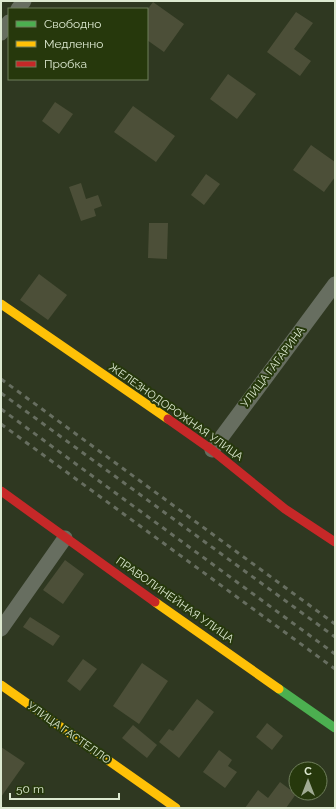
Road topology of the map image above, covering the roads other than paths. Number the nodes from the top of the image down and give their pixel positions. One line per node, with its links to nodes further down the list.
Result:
1 (8, 23): 2 (street)
2 (1, 33)
3 (335, 284): 5 (street, УЛИЦА ГАГАРИНА)
4 (1, 304): 5 (street, ЖЕЛЕЗНОДОРОЖНАЯ УЛИЦА)
5 (212, 450): 8 (street, ЖЕЛЕЗНОДОРОЖНАЯ УЛИЦА)
6 (1, 491): 7 (street, ПРАВОЛИНЕЙНАЯ УЛИЦА)
7 (65, 538): 9 (street); 11 (street, ПРАВОЛИНЕЙНАЯ УЛИЦА)
8 (335, 542)
9 (1, 629)
10 (1, 685): 12 (street, УЛИЦА ГАСТЕЛЛО)
11 (335, 728)
12 (176, 808)

